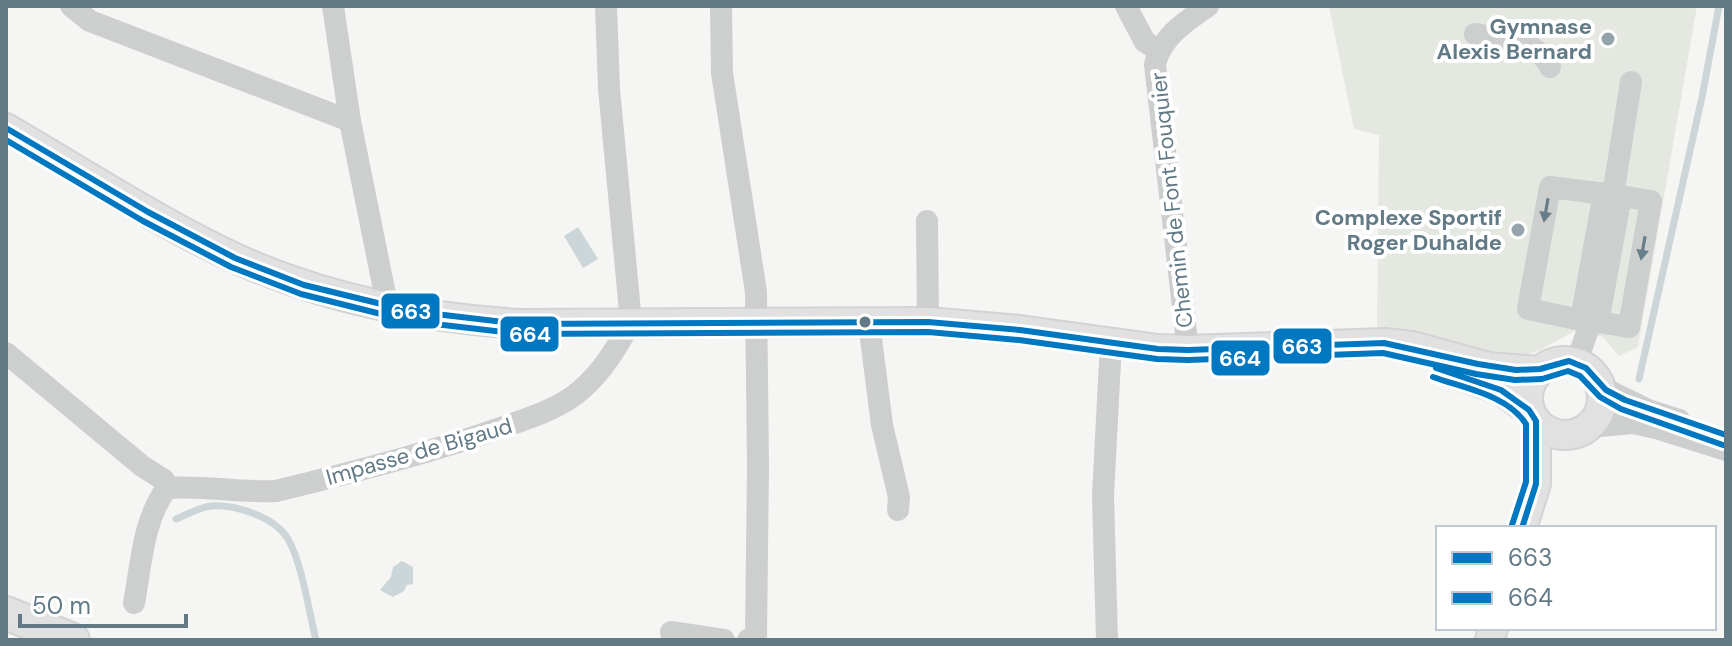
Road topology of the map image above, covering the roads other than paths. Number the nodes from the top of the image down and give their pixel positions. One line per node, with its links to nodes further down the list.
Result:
1 (71, 6): 11 (street)
2 (333, 6): 11 (street)
3 (606, 6): 16 (street)
4 (721, 6): 19 (street)
5 (1126, 6): 8 (street, Chemin de Font Fouquier)
6 (1208, 6): 8 (street, Chemin de Font Fouquier)
7 (1475, 34): 9 (street)
8 (1158, 50): 23 (street, Chemin de Font Fouquier)
9 (1550, 67)
10 (1631, 82): 13 (street)
11 (350, 121): 15 (street)
12 (6, 128): 15 (main road)
13 (1613, 195): 18 (street); 18 (street, one-way to 18); 18 (street, one-way to 18)
14 (927, 221): 17 (street)
15 (388, 309): 16 (main road)
16 (631, 322): 19 (main road); 33 (street, Impasse de Bigaud)
17 (928, 322): 20 (main road); 21 (main road)
18 (1590, 322): 25 (street)
19 (755, 323): 20 (main road); 41 (street)
20 (869, 323): 34 (street)
21 (1111, 342): 23 (main road); 42 (street)
22 (1350, 346): 23 (main road); 26 (main road); 28 (main road)
23 (1188, 350)
24 (6, 353): 33 (street)
25 (1577, 362): 26 (main road); 27 (main road)
26 (1539, 371): 28 (main road)
27 (1601, 387): 29 (main road); 30 (street)
28 (1532, 415): 29 (main road); 32 (main road)
29 (1581, 431): 31 (street); 32 (main road)
30 (1726, 435)
31 (1726, 450)
32 (1536, 484): 35 (main road)
33 (167, 488): 36 (street)
34 (898, 510)
35 (1523, 526)
36 (134, 603)
37 (6, 613): 39 (highway)
38 (671, 632): 40 (street)
39 (73, 640)
40 (724, 640)
41 (748, 640)
42 (1107, 640)

